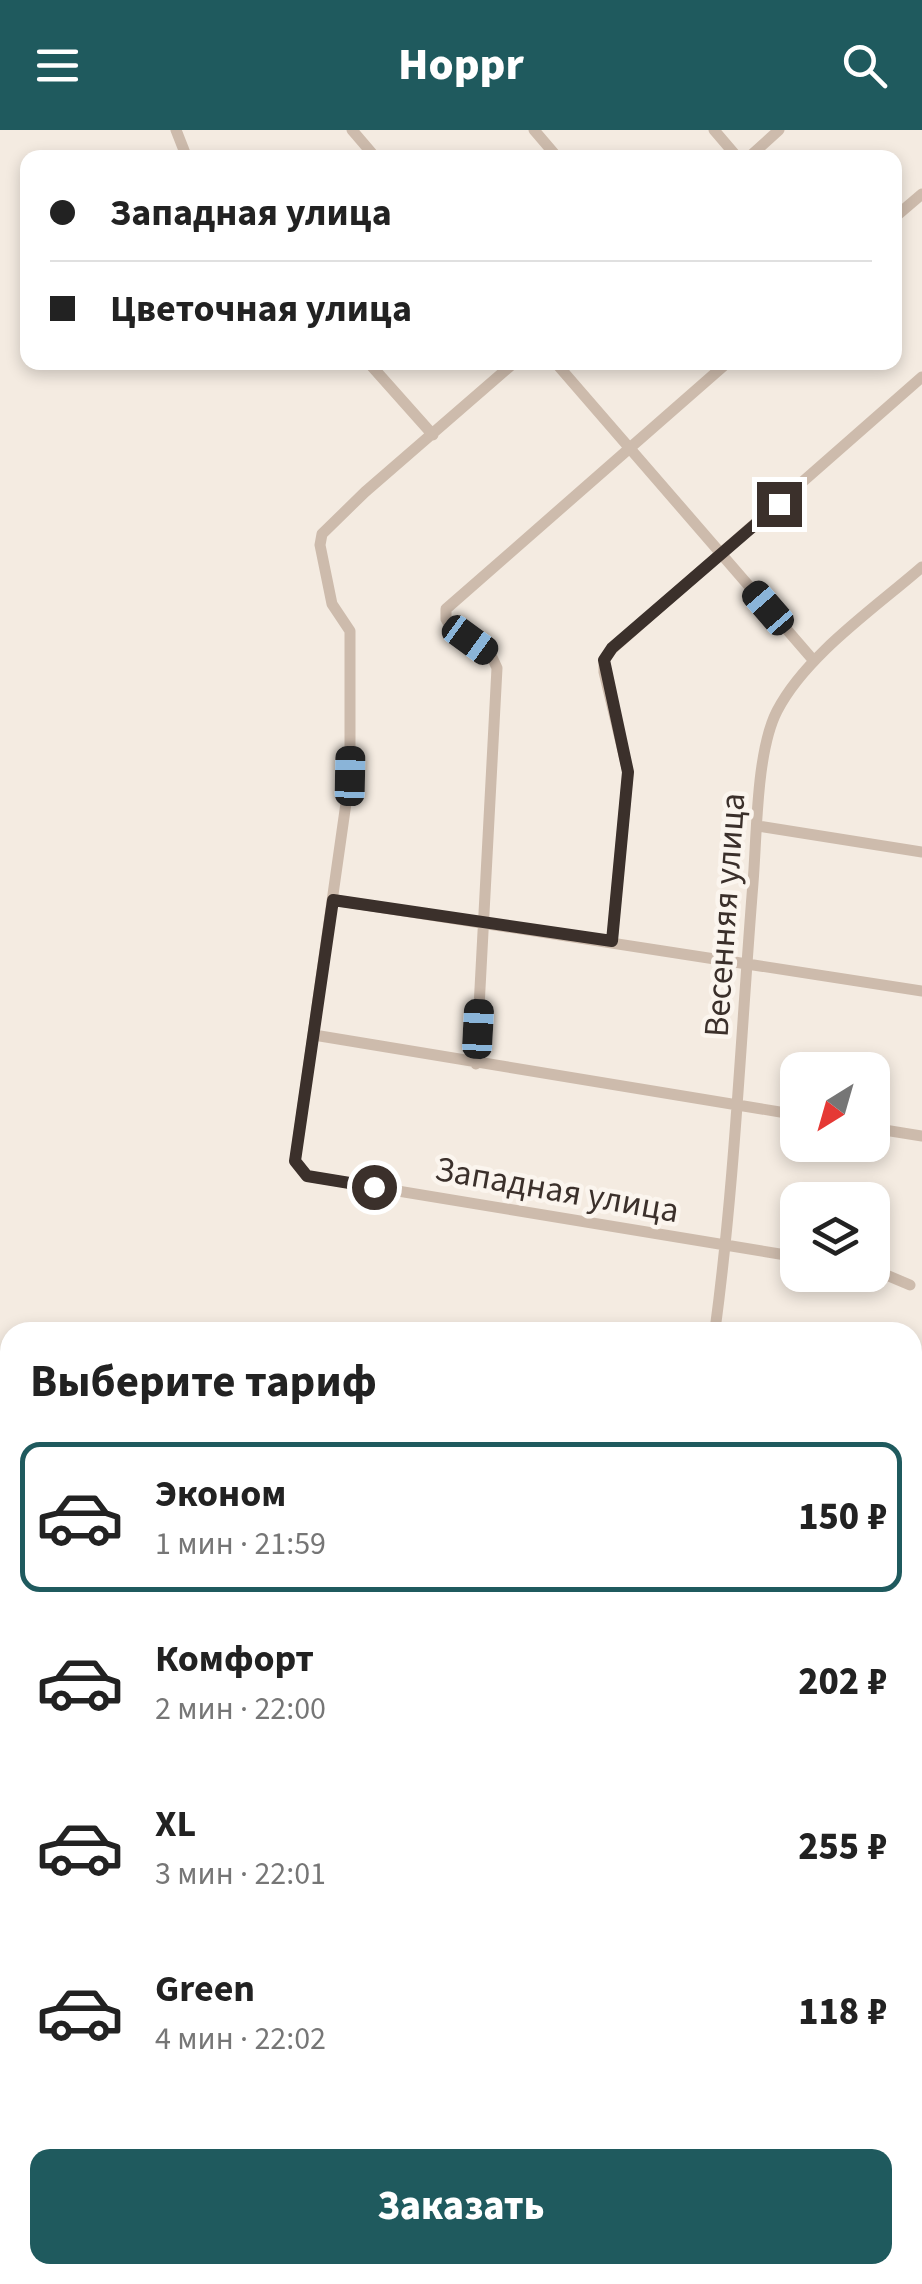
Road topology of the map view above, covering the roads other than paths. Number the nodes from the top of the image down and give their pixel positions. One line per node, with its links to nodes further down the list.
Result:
1 (352, 130): 5 (street)
2 (534, 130): 6 (street)
3 (714, 130): 7 (street)
4 (779, 130): 8 (street)
5 (369, 150)
6 (551, 150)
7 (731, 150)
8 (757, 150)
9 (922, 194): 10 (street)
10 (902, 211)
11 (375, 370): 16 (street)
12 (506, 370): 16 (street)
13 (562, 370): 17 (street)
14 (719, 370): 17 (street)
15 (922, 378): 18 (street)
16 (433, 434): 23 (street)
17 (629, 449): 18 (street); 24 (street)
18 (722, 555): 20 (street); 25 (street)
19 (922, 567): 20 (street, Весенняя улица)
20 (814, 662): 21 (street, Весенняя улица)
21 (758, 826): 22 (street); 26 (street, Весенняя улица)
22 (922, 852)
23 (333, 900): 24 (street); 28 (street)
24 (483, 923): 25 (street); 29 (street)
25 (612, 941): 26 (street)
26 (747, 963): 27 (street); 30 (street, Весенняя улица)
27 (922, 991)
28 (314, 1035): 29 (street); 34 (street, Западная улица)
29 (476, 1064): 30 (street)
30 (739, 1104): 31 (street); 34 (street, Весенняя улица)
31 (780, 1112)
32 (890, 1131): 33 (street)
33 (922, 1136)
34 (726, 1246): 35 (street, Западная улица); 38 (street, Весенняя улица)
35 (780, 1254)
36 (890, 1277): 37 (street)
37 (910, 1285)
38 (716, 1322)

